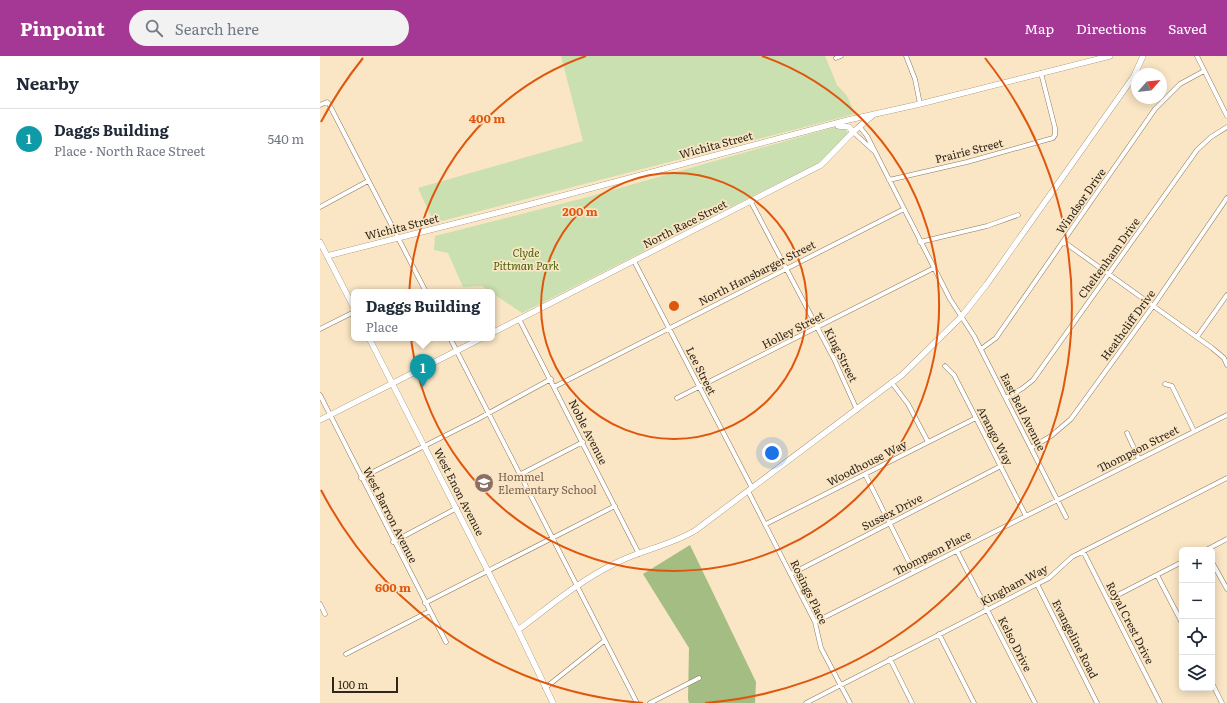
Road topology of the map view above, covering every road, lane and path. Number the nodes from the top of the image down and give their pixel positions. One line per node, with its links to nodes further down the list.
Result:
1 (841, 56): 6 (street)
2 (906, 56): 10 (street)
3 (1110, 56): 8 (street, Wichita Street)
4 (1143, 56): 40 (street)
5 (1197, 56): 7 (street)
6 (836, 58)
7 (1204, 72): 12 (street); 29 (street, Windsor Drive)
8 (1041, 73): 10 (street, Wichita Street); 19 (street, Prairie Street)
9 (320, 104): 20 (street)
10 (920, 104): 11 (street, Wichita Street)
11 (874, 114): 13 (street, Wichita Street); 15 (street, North Race Street)
12 (1227, 116)
13 (848, 120): 14 (street, Wichita Street); 15 (street)
14 (832, 125): 17 (street); 26 (street, Wichita Street)
15 (859, 126): 17 (street, North Race Street); 18 (street, East Bell Avenue)
16 (1227, 127): 34 (street, Cheltenham Drive)
17 (853, 132): 18 (street); 22 (street, North Race Street)
18 (876, 152): 19 (street, East Bell Avenue)
19 (889, 180): 24 (street, East Bell Avenue)
20 (368, 181): 23 (street); 26 (street)
21 (1227, 198): 38 (street, Heathcliff Drive)
22 (751, 202): 31 (street, North Race Street); 32 (street, King Street)
23 (320, 207)
24 (904, 209): 28 (street, East Bell Avenue); 32 (street, North Hansbarger Street)
25 (1018, 215): 28 (street)
26 (398, 238): 30 (street, Wichita Street); 35 (street)
27 (320, 242): 30 (street)
28 (920, 242): 33 (street, East Bell Avenue)
29 (1064, 242): 34 (street); 50 (street, Windsor Drive)
30 (327, 256): 37 (street)
31 (634, 261): 41 (street, North Race Street); 42 (street, Lee Street)
32 (786, 268): 42 (street, North Hansbarger Street); 43 (street, King Street)
33 (934, 268): 40 (street, East Bell Avenue); 43 (street, Holley Street)
34 (1108, 274): 38 (street); 62 (street, Cheltenham Drive)
35 (424, 289)
36 (1227, 295): 46 (street)
37 (351, 302)
38 (1153, 306): 46 (street); 74 (street, Heathcliff Drive)
39 (351, 314): 44 (street)
40 (961, 317): 50 (street, East Bell Avenue); 56 (street)
41 (519, 319): 45 (street, North Race Street); 54 (street, Noble Avenue)
42 (669, 328): 58 (street, North Hansbarger Street); 59 (street, Lee Street)
43 (817, 328): 59 (street, Holley Street); 63 (street, King Street)
44 (320, 330)
45 (495, 331)
46 (1197, 337): 52 (street)
47 (371, 341): 55 (street, West Enon Avenue)
48 (451, 341): 51 (street)
49 (476, 341): 51 (street)
50 (981, 349): 62 (street, East Bell Avenue)
51 (456, 351): 55 (street); 65 (street)
52 (1227, 365)
53 (945, 366): 67 (street, Arango Way)
54 (551, 379): 58 (street, Noble Avenue); 65 (street)
55 (392, 383): 64 (street); 73 (street, West Enon Avenue)
56 (892, 383): 63 (street); 72 (street)
57 (1165, 384): 69 (street)
58 (554, 387): 71 (street, Noble Avenue)
59 (699, 387): 61 (street, Holley Street); 81 (street, Lee Street)
60 (320, 395): 64 (street, West Barron Avenue)
61 (677, 398)
62 (1006, 398): 74 (street, East Bell Avenue)
63 (858, 410): 81 (street)
64 (330, 414): 68 (street); 79 (street, West Barron Avenue)
65 (488, 414): 73 (street); 78 (street)
66 (1227, 415): 69 (street, Thompson Street)
67 (976, 418): 72 (street, Woodhouse Way); 76 (street, Arango Way)
68 (320, 420)
69 (1194, 431): 75 (street, Thompson Street)
70 (1127, 433): 75 (street)
71 (583, 442): 78 (street); 83 (street, Noble Avenue)
72 (928, 442): 77 (street, Woodhouse Way)
73 (424, 445): 79 (street); 84 (street, West Enon Avenue)
74 (1031, 448): 82 (street, East Bell Avenue)
75 (1139, 459): 82 (street, Thompson Street)
76 (1001, 466): 85 (street, Arango Way); 87 (street, Sussex Drive)
77 (865, 474): 87 (street); 88 (street, Woodhouse Way)
78 (519, 475): 89 (street)
79 (361, 478): 91 (street, West Barron Avenue)
80 (1227, 478): 94 (street, Kingham Way)
81 (750, 490): 88 (street, Rosings Place); 95 (street)
82 (1058, 500): 85 (street, Thompson Place); 86 (street, East Bell Avenue)
83 (615, 506): 89 (street); 95 (street, Noble Avenue)
84 (457, 508): 91 (street); 98 (street, West Enon Avenue)
85 (1026, 516): 93 (street, Thompson Place)
86 (1066, 517)
87 (890, 523): 99 (street); 100 (street, Sussex Drive)
88 (766, 524): 100 (street, Rosings Place)
89 (551, 538): 98 (street); 103 (street)
90 (1227, 539): 92 (street)
91 (393, 542): 106 (street, West Barron Avenue)
92 (1212, 547)
93 (957, 551): 99 (street, Thompson Place); 108 (street, Kelso Drive)
94 (1083, 551): 102 (street, Kingham Way); 105 (street, Royal Crest Drive)
95 (639, 554): 103 (street)
96 (1179, 564): 101 (street)
97 (1215, 567): 104 (street)
98 (488, 572): 106 (street); 113 (street, West Enon Avenue)
99 (914, 572): 112 (street, Thompson Place)
100 (791, 574): 112 (street, Rosings Place)
101 (1157, 575): 105 (street); 111 (street)
102 (1037, 584): 108 (street, Kingham Way); 131 (street, Evangeline Road)
103 (577, 587): 113 (street); 115 (street)
104 (1227, 589)
105 (1108, 600): 132 (street, Royal Crest Drive)
106 (426, 603): 109 (street, West Barron Avenue)
107 (320, 604): 110 (street)
108 (987, 610): 114 (street, Kingham Way); 130 (street, Kelso Drive)
109 (430, 611): 116 (street, West Barron Avenue); 117 (street)
110 (325, 614)
111 (1179, 619)
112 (815, 622): 120 (street, Rosings Place)
113 (518, 630): 121 (street, West Enon Avenue)
114 (939, 634): 118 (street, Kingham Way); 129 (street)
115 (604, 641): 121 (street); 124 (street)
116 (446, 642)
117 (346, 654)
118 (890, 660): 120 (street, Kingham Way); 128 (street)
119 (699, 678): 125 (street)
120 (841, 685): 126 (street, Kingham Way); 127 (street, Rosings Place)
121 (546, 688): 123 (street, West Enon Avenue)
122 (1215, 689): 133 (street)
123 (553, 703)
124 (636, 703)
125 (650, 703)
126 (806, 703)
127 (850, 703)
128 (912, 703)
129 (974, 703)
130 (1035, 703)
131 (1097, 703)
132 (1160, 703)
133 (1222, 703)

